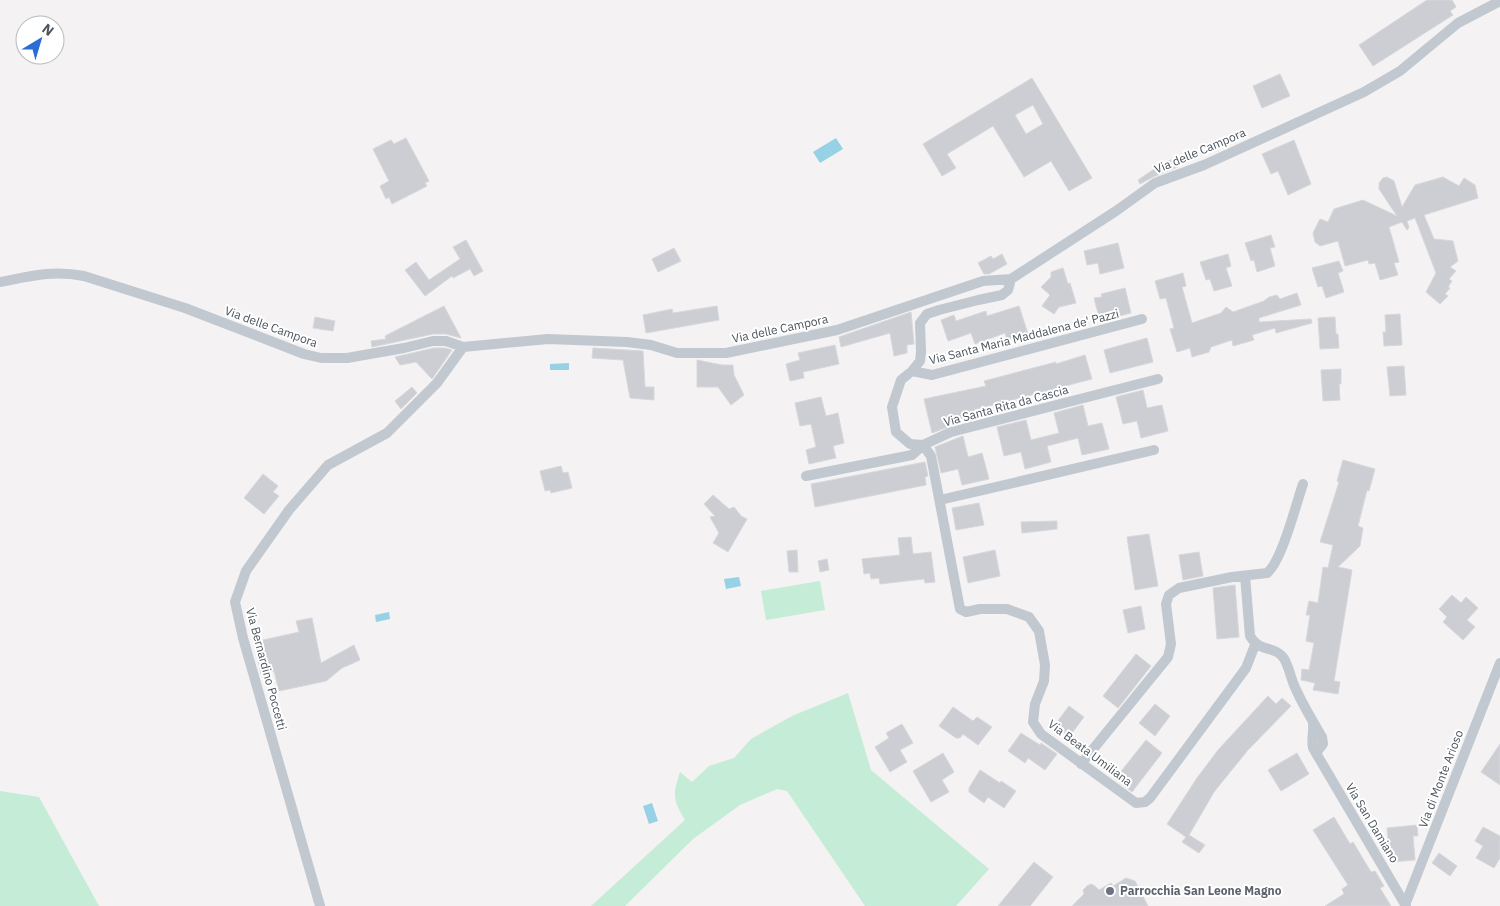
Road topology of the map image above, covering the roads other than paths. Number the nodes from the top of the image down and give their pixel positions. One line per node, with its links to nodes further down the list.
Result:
1 (1500, 1): 2 (street, Via delle Campora)
2 (1011, 279): 5 (street, Via delle Campora); 6 (street)
3 (0, 282): 5 (street, Via delle Campora)
4 (1142, 319): 6 (street, Via Santa Maria Maddalena de' Pazzi)
5 (463, 347): 18 (street, Via Bernardino Poccetti)
6 (912, 371): 8 (street)
7 (1158, 378): 8 (street, Via Santa Rita da Cascia)
8 (924, 445): 10 (street, Via Santa Rita da Cascia); 12 (street, Via Beata Umiliana)
9 (1154, 450): 12 (street)
10 (806, 476)
11 (1303, 484): 13 (street)
12 (940, 500): 16 (street, Via Beata Umiliana)
13 (1245, 576): 14 (street); 16 (street)
14 (1255, 645): 16 (street, Via Beata Umiliana); 17 (street, Via San Damiano)
15 (1500, 663): 17 (street, Via di Monte Arioso)
16 (1081, 764)
17 (1406, 905)
18 (320, 906)

